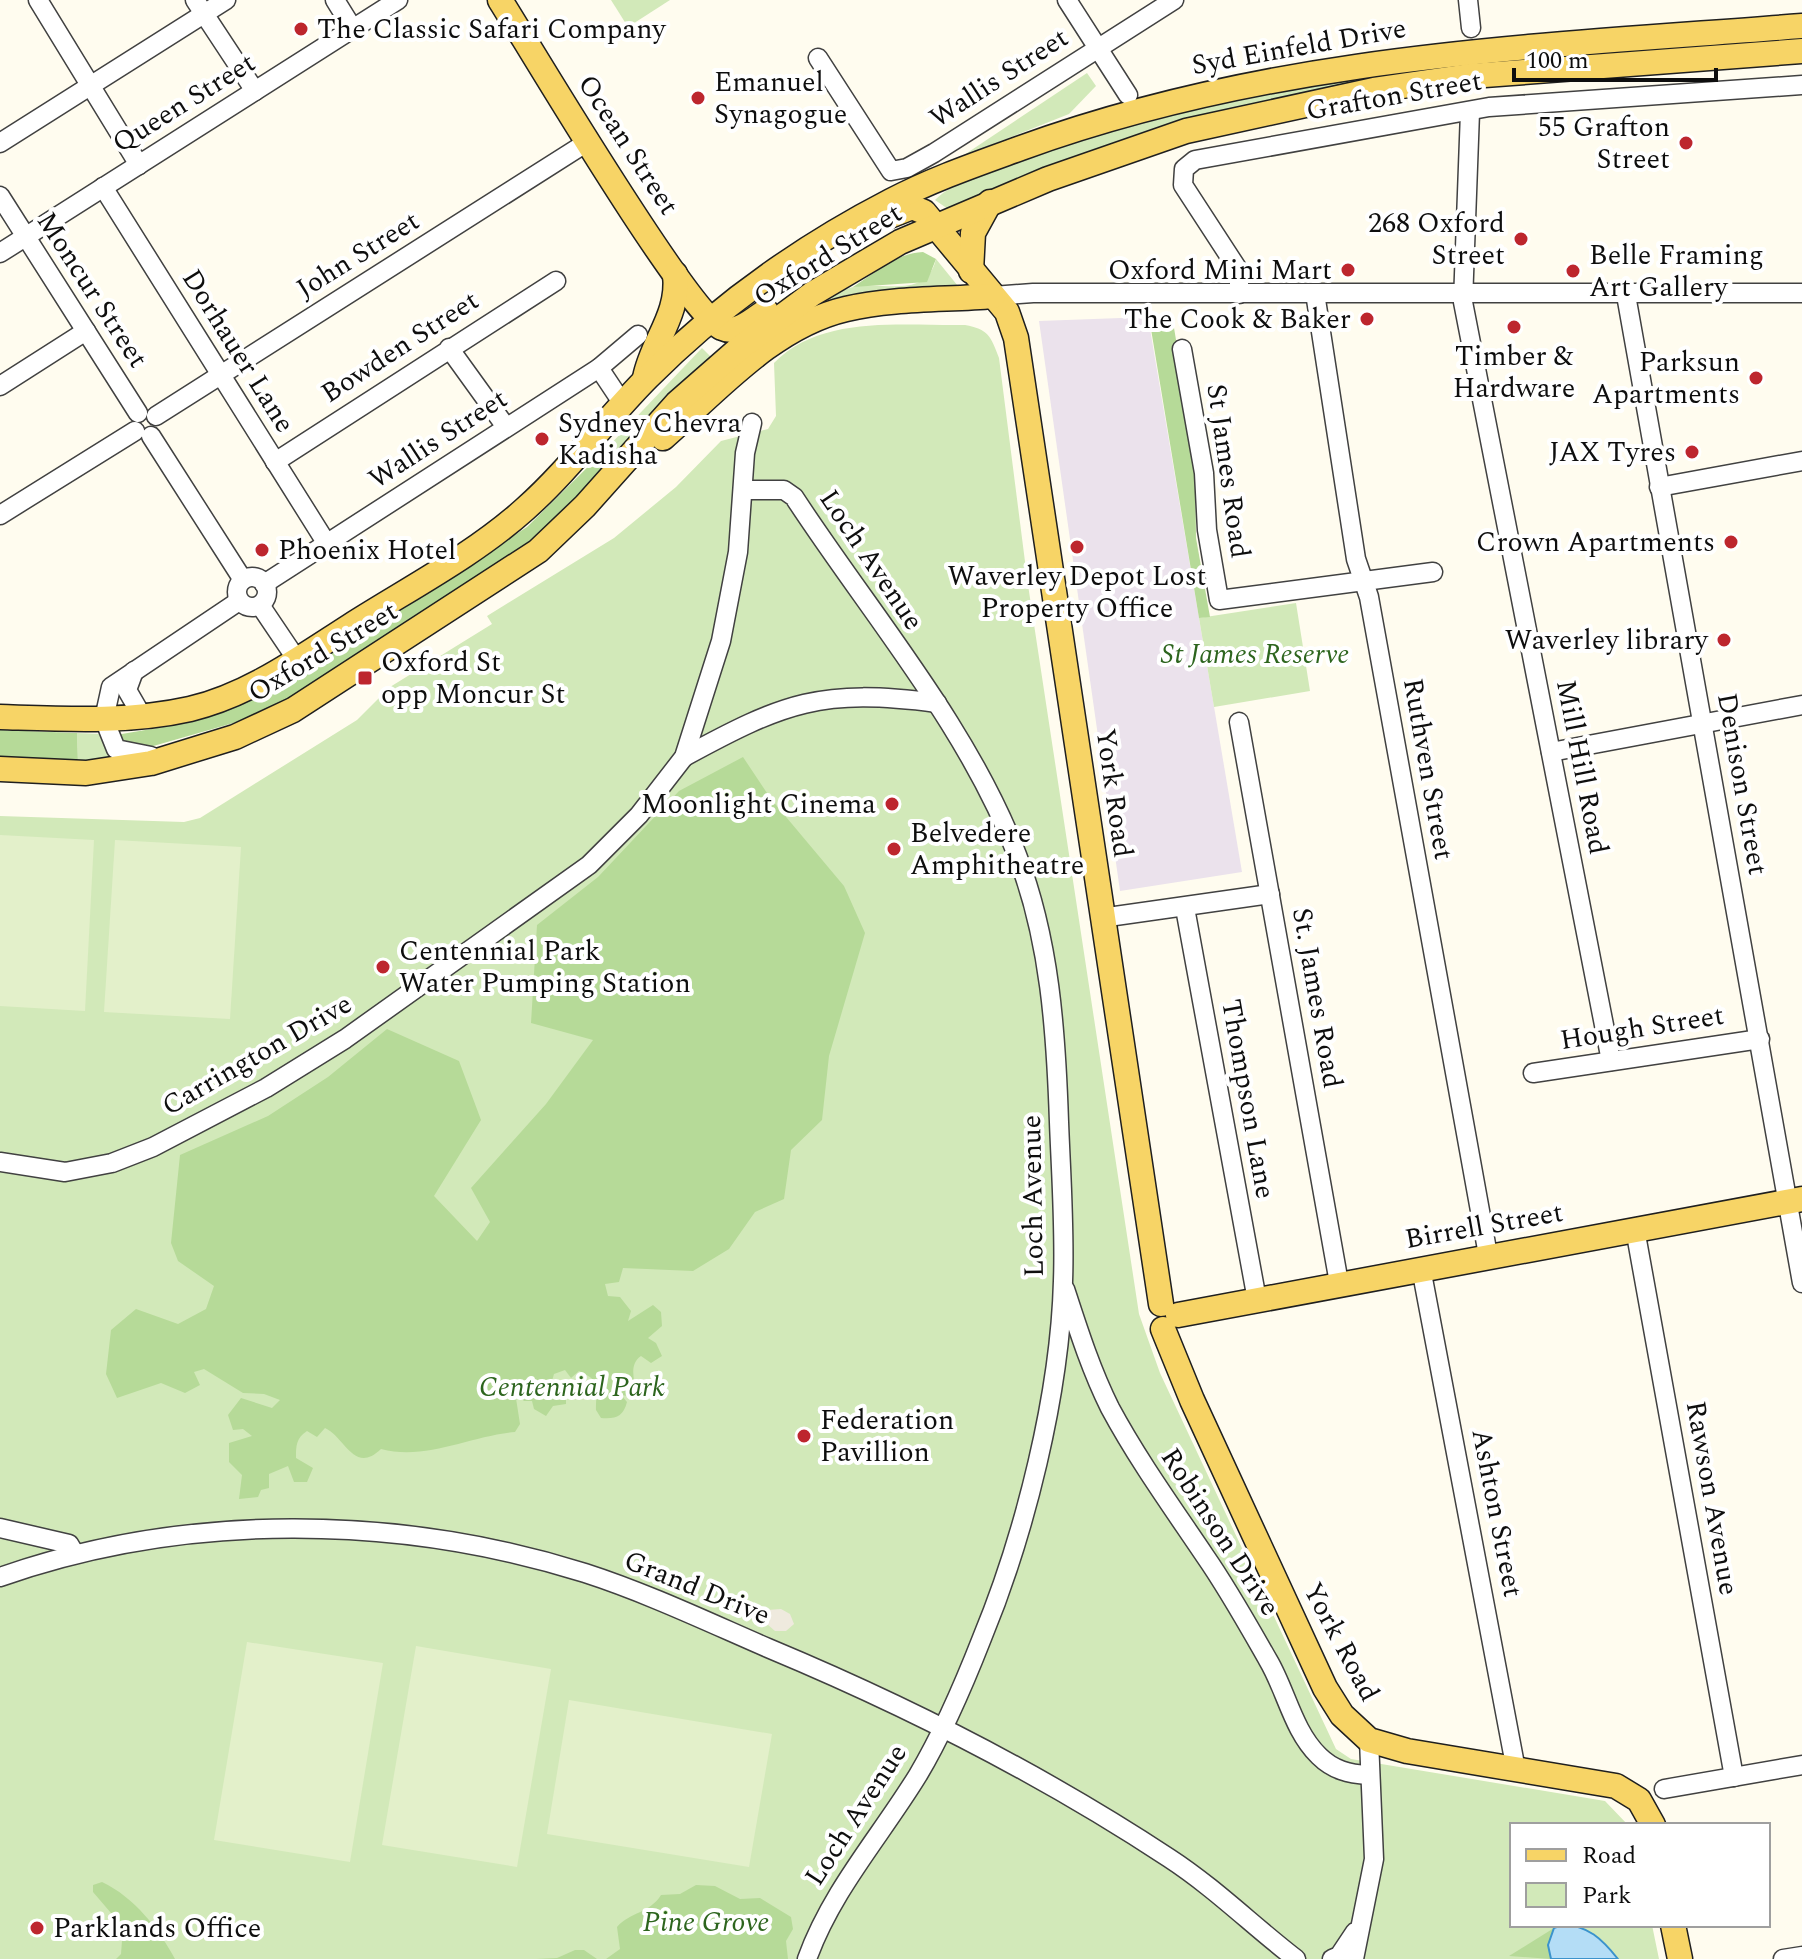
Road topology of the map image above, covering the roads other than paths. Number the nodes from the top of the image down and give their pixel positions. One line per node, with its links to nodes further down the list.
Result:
1 (38, 0): 16 (street)
2 (226, 0): 9 (street)
3 (335, 0): 12 (street)
4 (398, 0): 12 (street, Queen Street)
5 (500, 0): 21 (main road, Ocean Street)
6 (1067, 0): 13 (street)
7 (1174, 0): 13 (street, Wallis Street)
8 (1468, 0): 11 (street)
9 (200, 7): 16 (street); 18 (street)
10 (1802, 26): 28 (main road, Syd Einfeld Drive)
11 (1471, 28)
12 (353, 29): 18 (street, Queen Street)
13 (1099, 48): 15 (street, Wallis Street); 19 (street)
14 (1802, 51): 26 (main road, Syd Einfeld Drive)
15 (818, 58)
16 (90, 85): 22 (street); 23 (street)
17 (1802, 85): 20 (street, Grafton Street)
18 (255, 91): 23 (street, Queen Street)
19 (1128, 95)
20 (1470, 112): 37 (street, Grafton Street); 38 (street, Mill Hill Road)
21 (589, 141): 32 (main road, Ocean Street); 47 (street, John Street)
22 (0, 143)
23 (139, 165): 24 (street, Queen Street)
24 (103, 187): 29 (street, Queen Street); 47 (street, Dorhauer Lane)
25 (0, 196): 29 (street, Moncur Street)
26 (990, 202): 27 (main road, Syd Einfeld Drive); 31 (main road)
27 (934, 225): 28 (main road); 31 (main road, Oxford Street); 36 (main road, Oxford Street)
28 (832, 234): 41 (main road, Oxford Street)
29 (25, 237): 30 (street, Queen Street); 42 (street, Moncur Street)
30 (0, 253)
31 (971, 271): 40 (main road, Oxford Street)
32 (675, 274): 41 (main road, Ocean Street); 48 (main road)
33 (556, 281): 44 (street, Bowden Street)
34 (1315, 293): 37 (street); 38 (street); 63 (street, Ruthven Street)
35 (1802, 293): 39 (street)
36 (812, 294): 41 (main road); 58 (main road, Oxford Street)
37 (1239, 294): 40 (street)
38 (1463, 295): 39 (street); 76 (street, Mill Hill Road)
39 (1626, 295): 56 (street, Denison Street)
40 (993, 296): 58 (main road); 82 (main road, York Road)
41 (710, 319): 48 (main road, Oxford Street)
42 (86, 331): 49 (street); 52 (street, Moncur Street)
43 (638, 335): 46 (street, Wallis Street)
44 (449, 348): 53 (street); 55 (street, Bowden Street)
45 (1182, 349): 63 (street, St James Road)
46 (599, 368): 50 (street); 53 (street, Wallis Street)
47 (222, 375): 52 (street, John Street); 55 (street, Dorhauer Lane)
48 (644, 381): 50 (main road, Oxford Street)
49 (0, 386)
50 (623, 404): 67 (main road, Oxford Street)
51 (752, 423): 57 (street, Carrington Drive)
52 (145, 424): 59 (street, John Street); 62 (street, Moncur Street)
53 (506, 427): 60 (street, Wallis Street)
54 (1802, 461): 56 (street)
55 (275, 462): 60 (street, Dorhauer Lane)
56 (1659, 487): 75 (street, Denison Street)
57 (744, 490): 69 (street, Loch Avenue); 78 (street, Carrington Drive)
58 (585, 506): 77 (main road, Oxford Street)
59 (0, 515)
60 (327, 544): 64 (street, Wallis Street)
61 (1433, 572): 63 (street)
62 (243, 580): 64 (street); 65 (street)
63 (1363, 581): 89 (street, Ruthven Street)
64 (264, 584): 66 (street)
65 (239, 601): 66 (street); 68 (street)
66 (260, 605): 67 (street)
67 (297, 660): 71 (main road, Oxford Street)
68 (134, 671): 71 (street); 73 (street)
69 (937, 703): 78 (street); 91 (street, Loch Avenue)
70 (1802, 705): 75 (street)
71 (142, 716): 73 (main road, Oxford Street)
72 (0, 717): 73 (main road, Oxford Street)
73 (104, 719): 77 (street)
74 (1239, 722): 80 (street, St. James Road)
75 (1703, 726): 76 (street); 83 (street, Denison Street)
76 (1551, 752): 84 (street, Mill Hill Road)
77 (174, 757): 79 (main road, Oxford Street)
78 (684, 757): 86 (street, Carrington Drive)
79 (0, 769)
80 (1270, 894): 81 (street); 92 (street, St. James Road)
81 (1185, 908): 82 (street); 94 (street, Thompson Lane)
82 (1101, 918): 95 (main road, York Road)
83 (1760, 1039): 84 (street, Hough Street); 87 (street, Denison Street)
84 (1611, 1061): 85 (street, Hough Street)
85 (1533, 1073)
86 (0, 1162)
87 (1795, 1200): 88 (main road, Birrell Street); 93 (street, Denison Street)
88 (1635, 1229): 89 (main road, Birrell Street); 104 (street, Rawson Avenue)
89 (1488, 1255): 90 (main road, Birrell Street)
90 (1421, 1268): 92 (main road, Birrell Street); 102 (street, Ashton Street)
91 (1063, 1283): 99 (street, Loch Avenue); 103 (street, Robinson Drive)
92 (1339, 1283): 94 (main road, Birrell Street)
93 (1802, 1283)
94 (1257, 1300): 95 (main road, Birrell Street)
95 (1167, 1316): 100 (main road, York Road)
96 (0, 1528): 97 (street)
97 (75, 1554): 98 (street, Grand Drive); 99 (street, Grand Drive)
98 (0, 1577)
99 (941, 1727): 110 (street, Loch Avenue); 111 (street, Grand Drive)
100 (1369, 1740): 102 (main road, York Road); 103 (street)
101 (1802, 1765): 104 (street)
102 (1516, 1770): 106 (main road, York Road)
103 (1368, 1775): 107 (street)
104 (1734, 1777): 105 (street)
105 (1664, 1789)
106 (1652, 1823)
107 (1365, 1911): 112 (street); 113 (street)
108 (1673, 1927): 114 (main road)
109 (1802, 1956): 115 (street)
110 (807, 1959)
111 (1296, 1959)
112 (1332, 1959)
113 (1354, 1959)
114 (1680, 1959)
115 (1783, 1959)

